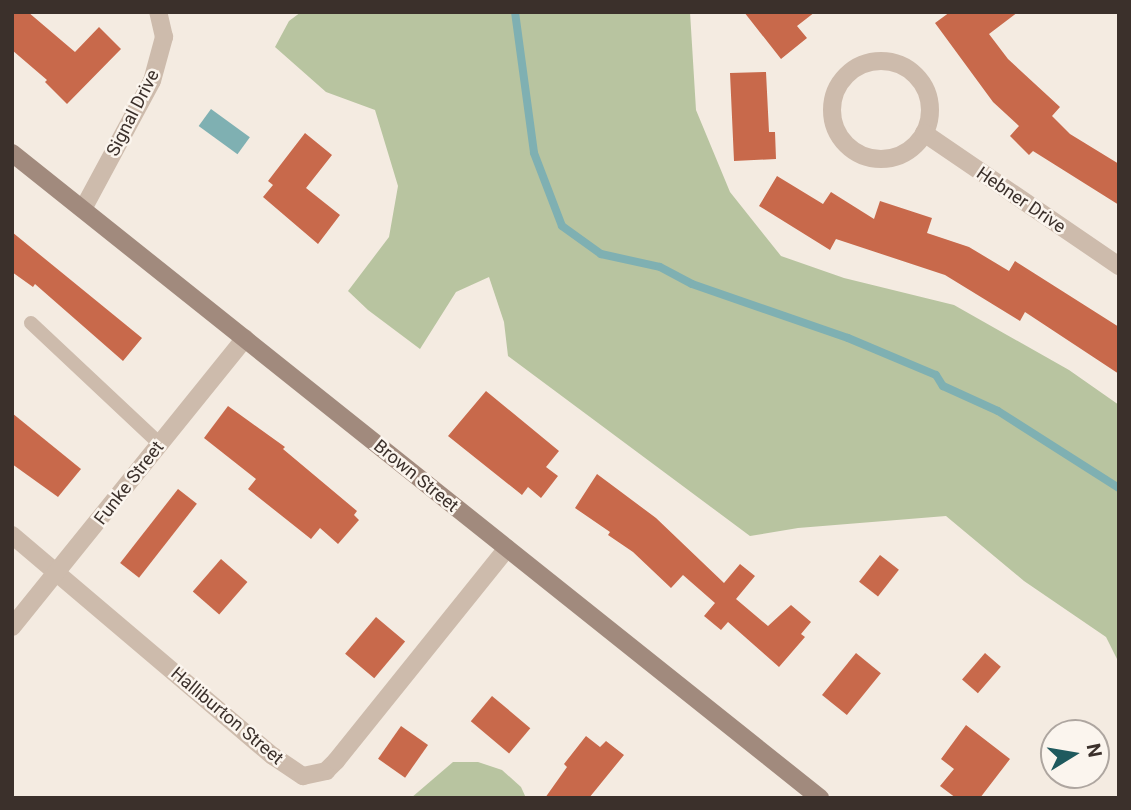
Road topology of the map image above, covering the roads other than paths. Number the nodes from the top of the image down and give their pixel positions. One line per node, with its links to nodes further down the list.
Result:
1 (158, 12): 4 (street, Signal Drive)
2 (924, 133): 2 (street); 5 (street, Hebner Drive)
3 (12, 153): 4 (street, Brown Street)
4 (83, 209): 7 (street, Brown Street)
5 (1119, 266)
6 (31, 323): 8 (lane)
7 (245, 338): 8 (street, Funke Street); 10 (street, Brown Street)
8 (160, 444): 11 (street, Funke Street)
9 (12, 536): 11 (street, Halliburton Street)
10 (507, 548): 11 (street, Halliburton Street); 13 (street, Brown Street)
11 (59, 572): 12 (street, Funke Street)
12 (12, 626)
13 (820, 798)

